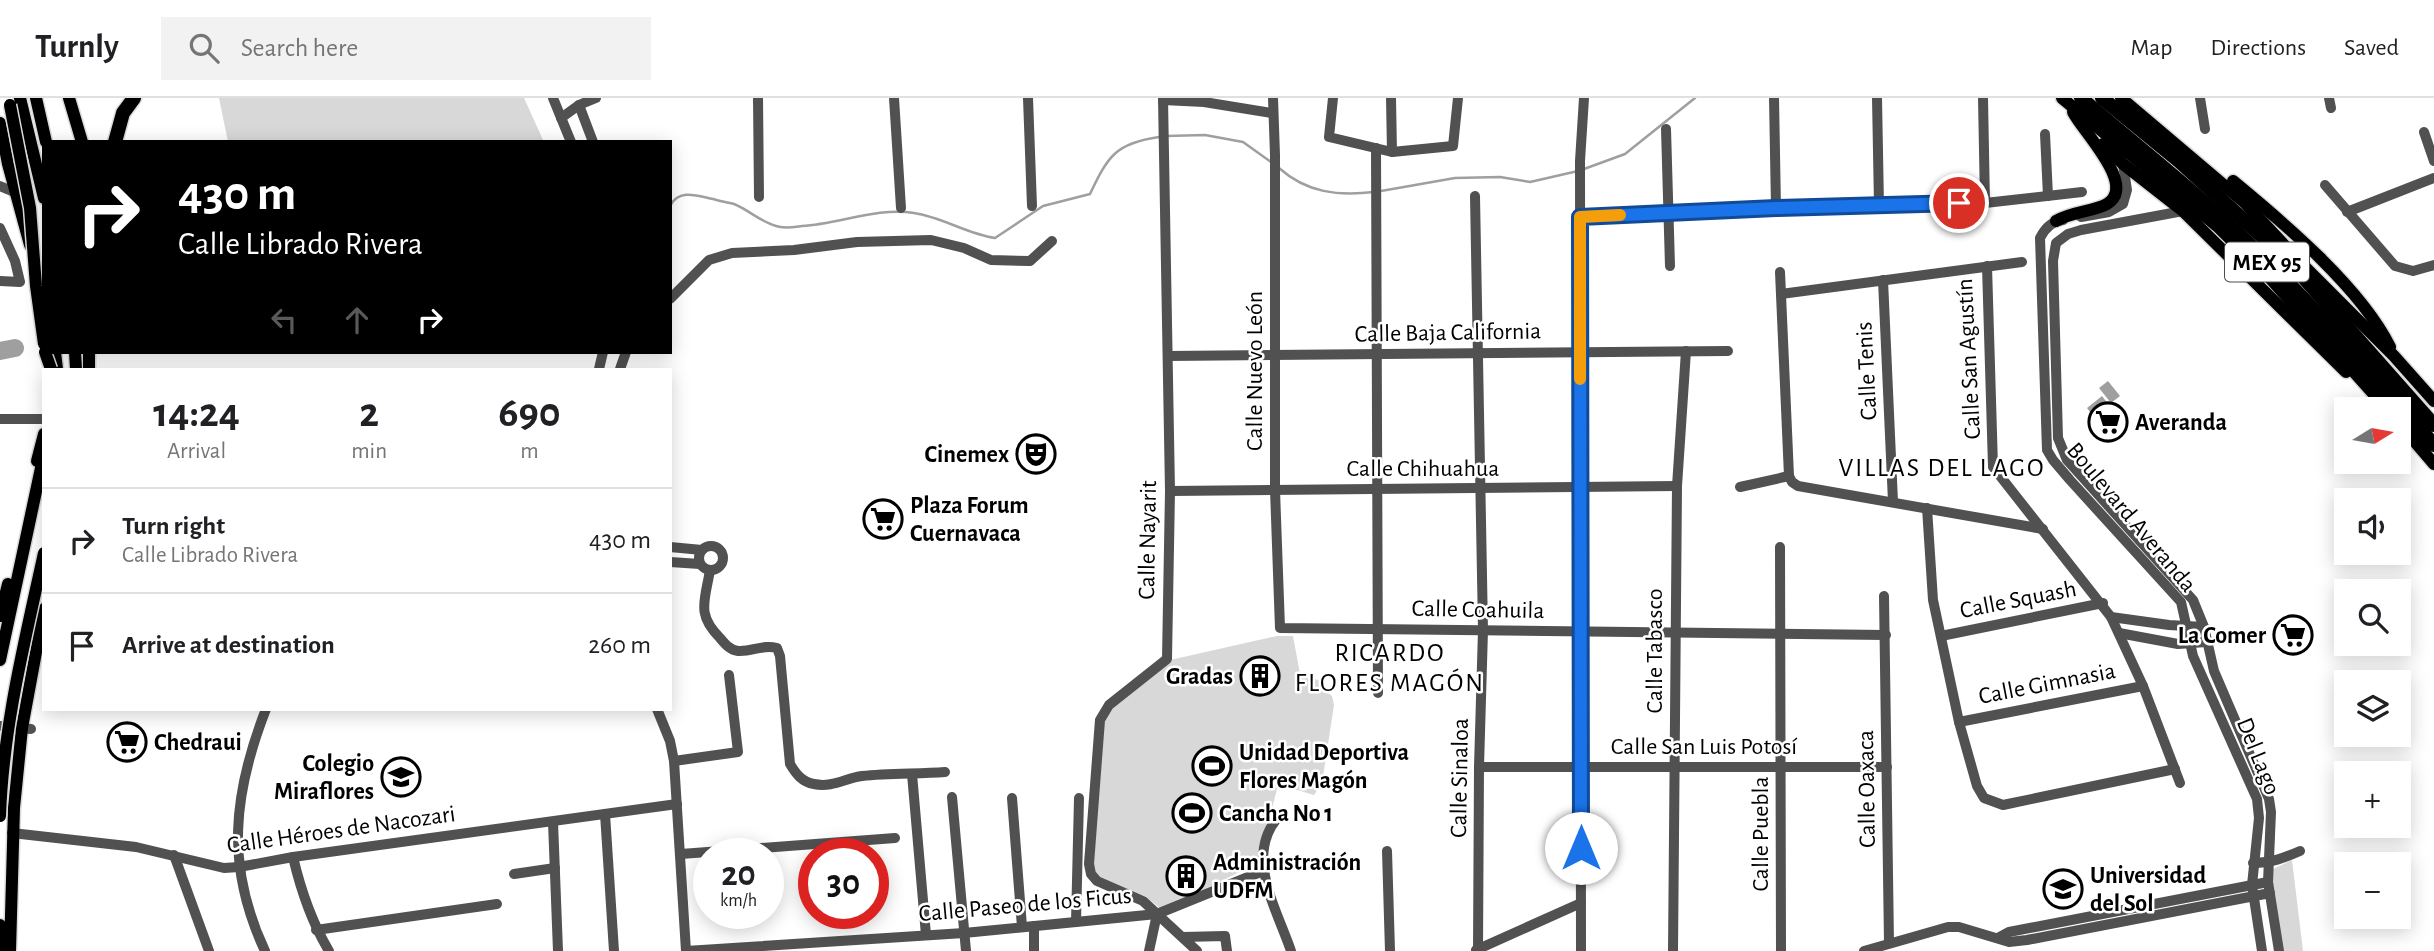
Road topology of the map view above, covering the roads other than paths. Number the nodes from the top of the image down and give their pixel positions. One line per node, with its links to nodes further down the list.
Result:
1 (36, 98): 33 (main road)
2 (69, 98): 34 (main road)
3 (134, 98): 35 (highway)
4 (553, 98): 27 (street)
5 (596, 98): 25 (street)
6 (758, 98): 51 (street)
7 (894, 98): 55 (street)
8 (1028, 98): 54 (street)
9 (1273, 98): 26 (street, Calle Nuevo León)
10 (1333, 98): 39 (street)
11 (1391, 98): 40 (street)
12 (1458, 98): 40 (street)
13 (1584, 98): 60 (street)
14 (1774, 98): 56 (street)
15 (1877, 98): 53 (street)
16 (1983, 98): 52 (street)
17 (2102, 98): 92 (highway, MEX 95)
18 (2121, 98): 85 (main road, MEX 95)
19 (2200, 98): 30 (street)
20 (1163, 99): 23 (street); 84 (street, Calle Nayarit)
21 (2070, 99): 62 (main road); 86 (main road, MEX 95); 95 (highway, MEX 95)
22 (13, 100): 47 (main road); 77 (main road, bridge)
23 (1204, 100): 26 (street)
24 (2135, 100): 85 (main road)
25 (579, 105): 27 (street); 37 (street)
26 (1272, 113): 83 (street, Calle Nuevo León)
27 (561, 118): 36 (street)
28 (0, 126): 46 (main road)
29 (1666, 129): 58 (street)
30 (2205, 129)
31 (2424, 132): 41 (street)
32 (2045, 134): 50 (street)
33 (46, 140)
34 (81, 140)
35 (116, 140)
36 (570, 140)
37 (592, 140)
38 (2103, 144): 42 (main road)
39 (1376, 148): 40 (street); 82 (street)
40 (1392, 152)
41 (2434, 161)
42 (2123, 163): 57 (main road); 61 (street)
43 (2434, 178): 59 (street)
44 (2325, 185): 59 (street)
45 (0, 186): 46 (street)
46 (14, 192): 73 (main road)
47 (42, 192)
48 (2082, 192): 50 (street)
49 (1475, 196): 81 (street, Calle Sinaloa)
50 (2048, 196): 52 (street)
51 (759, 197)
52 (1985, 202): 53 (street)
53 (1879, 205): 56 (street)
54 (1032, 206)
55 (901, 208)
56 (1776, 208): 58 (street)
57 (2183, 211): 64 (street, Boulevard Averanda); 86 (main road)
58 (1668, 212): 60 (street); 68 (street)
59 (2347, 212): 67 (street)
60 (1580, 217): 80 (street)
61 (2078, 218): 62 (street); 64 (street)
62 (2056, 220): 87 (street, Boulevard Averanda)
63 (0, 228): 72 (street)
64 (2081, 230): 87 (street, Boulevard Averanda)
65 (1052, 241): 75 (street)
66 (2022, 262): 69 (street)
67 (2434, 265)
68 (1670, 266)
69 (1987, 266): 71 (street, Calle San Agustín); 108 (street, Calle San Agustín)
70 (1780, 272): 74 (street)
71 (1883, 280): 74 (street, Calle San Agustín); 106 (street, Calle Tenis)
72 (0, 281)
73 (40, 284): 76 (main road)
74 (1781, 294): 98 (street)
75 (672, 297)
76 (42, 306)
77 (42, 316)
78 (1686, 351): 79 (street, Calle Baja California); 80 (street, Calle Baja California); 99 (street, Calle Tabasco)
79 (1728, 351)
80 (1580, 352): 81 (street, Calle Baja California); 100 (street)
81 (1479, 353): 82 (street, Calle Baja California); 102 (street, Calle Sinaloa)
82 (1376, 354): 83 (street, Calle Baja California); 103 (street)
83 (1275, 355): 84 (street, Calle Baja California); 104 (street, Calle Nuevo León)
84 (1168, 356): 105 (street, Calle Nayarit)
85 (2395, 356): 89 (main road, MEX 95)
86 (2367, 385): 88 (main road, MEX 95)
87 (2050, 394): 112 (street, Boulevard Averanda)
88 (2377, 397)
89 (2434, 400)
90 (0, 419): 91 (street)
91 (42, 419)
92 (2434, 425)
93 (2412, 438): 97 (main road)
94 (42, 442): 118 (main road)
95 (2434, 445)
96 (42, 463): 134 (main road)
97 (2434, 464)
98 (1789, 476): 101 (street); 106 (street)
99 (1676, 486): 100 (street, Calle Chihuahua); 127 (street, Calle Tabasco)
100 (1580, 487): 102 (street, Calle Chihuahua); 126 (street)
101 (1740, 487)
102 (1481, 488): 103 (street, Calle Chihuahua); 125 (street, Calle Sinaloa)
103 (1377, 489): 104 (street, Calle Chihuahua); 124 (street)
104 (1275, 490): 105 (street, Calle Chihuahua); 123 (street, Calle Nuevo León)
105 (1170, 491): 181 (street, Calle Nayarit)
106 (1893, 502): 107 (street)
107 (1927, 508): 108 (street); 131 (street)
108 (2043, 529): 117 (street, Calle San Agustín)
109 (672, 547): 111 (street)
110 (1780, 547): 129 (street, Calle Puebla)
111 (702, 550): 115 (street); 115 (street)
112 (2142, 551): 121 (street, Boulevard Averanda); 122 (street, Boulevard Averanda)
113 (42, 562): 161 (main road, bridge)
114 (672, 562): 115 (street)
115 (705, 567): 153 (street)
116 (1884, 596): 130 (street, Calle Oaxaca)
117 (2103, 603): 119 (street, Calle San Agustín); 131 (street, Calle Squash)
118 (0, 616)
119 (2111, 617): 121 (street); 128 (street, Calle San Agustín)
120 (42, 623): 144 (main road)
121 (2187, 624): 122 (street); 133 (street, Del Lago)
122 (2204, 626): 132 (street, Del Lago)
123 (1280, 628): 124 (street, Calle Coahuila)
124 (1377, 629): 125 (street, Calle Coahuila); 139 (street)
125 (1483, 630): 126 (street, Calle Coahuila); 146 (street, Calle Sinaloa)
126 (1580, 631): 127 (street, Calle Coahuila); 147 (street)
127 (1676, 632): 129 (street, Calle Coahuila); 148 (street, Calle Tabasco)
128 (2119, 633): 133 (street); 138 (street, Calle San Agustín)
129 (1780, 634): 130 (street, Calle Coahuila); 149 (street, Calle Puebla)
130 (1886, 635): 150 (street, Calle Oaxaca)
131 (1941, 636): 142 (street)
132 (2206, 642): 133 (street); 135 (street, Del Lago)
133 (2190, 645): 137 (street, Del Lago)
134 (0, 660)
135 (2214, 671): 137 (street); 171 (street, Del Lago)
136 (729, 675): 145 (street)
137 (2202, 675): 170 (street, Del Lago)
138 (2143, 686): 142 (street, Calle Gimnasia); 151 (street, Calle San Agustín)
139 (1378, 693)
140 (265, 711): 172 (street)
141 (658, 711): 145 (street)
142 (1959, 722): 151 (street)
143 (0, 726): 144 (street)
144 (27, 728): 163 (main road)
145 (674, 761): 158 (street)
146 (1479, 767): 147 (street, Calle San Luis Potosí); 191 (street, Calle Sinaloa)
147 (1581, 767): 148 (street, Calle San Luis Potosí); 179 (street)
148 (1675, 767): 149 (street, Calle San Luis Potosí); 208 (street, Calle Tabasco)
149 (1780, 767): 150 (street, Calle San Luis Potosí); 209 (street, Calle Puebla)
150 (1887, 767): 190 (street, Calle Oaxaca)
151 (2175, 769): 154 (street, Calle San Agustín)
152 (945, 772): 153 (street)
153 (912, 774): 187 (street)
154 (2180, 783)
155 (951, 797): 186 (street)
156 (1012, 798): 184 (street)
157 (1079, 798): 182 (street)
158 (677, 804): 160 (street, Calle Héroes de Nacozari); 167 (street)
159 (1283, 813): 174 (street)
160 (605, 814): 162 (street, Calle Héroes de Nacozari); 198 (street)
161 (0, 816)
162 (553, 822): 169 (street, Calle Héroes de Nacozari); 173 (street)
163 (12, 834): 168 (street, Calle Héroes de Nacozari); 193 (main road)
164 (895, 838): 167 (street)
165 (2300, 850): 171 (street)
166 (1387, 851): 206 (street)
167 (681, 854): 199 (street)
168 (174, 855): 172 (street, Calle Héroes de Nacozari); 194 (street)
169 (293, 857): 172 (street, Calle Héroes de Nacozari); 185 (street)
170 (2253, 863): 171 (street); 176 (street, Del Lago)
171 (2267, 863): 177 (street, Del Lago)
172 (239, 867): 195 (street)
173 (555, 868): 175 (street); 197 (street)
174 (1263, 871): 181 (street, Calle Paseo de los Ficus); 205 (street)
175 (514, 874)
176 (2252, 885): 177 (street); 178 (street, Del Lago); 188 (street)
177 (2269, 888): 178 (street); 212 (street, Del Lago)
178 (2253, 896): 188 (street); 211 (street, Del Lago)
179 (1581, 902): 191 (street); 207 (street)
180 (497, 904): 185 (street)
181 (1157, 914): 182 (street, Calle Paseo de los Ficus); 189 (street, Calle Nayarit); 202 (street)
182 (1076, 922): 184 (street, Calle Paseo de los Ficus)
183 (0, 925): 192 (main road)
184 (1028, 926): 186 (street, Calle Paseo de los Ficus); 201 (street)
185 (316, 930): 196 (street)
186 (964, 933): 187 (street, Calle Paseo de los Ficus); 200 (street)
187 (926, 935): 199 (street, Calle Paseo de los Ficus)
188 (2026, 935): 190 (street)
189 (1183, 937): 203 (street, Calle Nayarit); 204 (street)
190 (1889, 943): 210 (street)
191 (1477, 950)
192 (0, 951)
193 (10, 951)
194 (209, 951)
195 (265, 951)
196 (329, 951)
197 (558, 951)
198 (614, 951)
199 (686, 951)
200 (966, 951)
201 (1034, 951)
202 (1149, 951)
203 (1197, 951)
204 (1227, 951)
205 (1291, 951)
206 (1390, 951)
207 (1581, 951)
208 (1673, 951)
209 (1781, 951)
210 (1864, 951)
211 (2262, 951)
212 (2279, 951)

